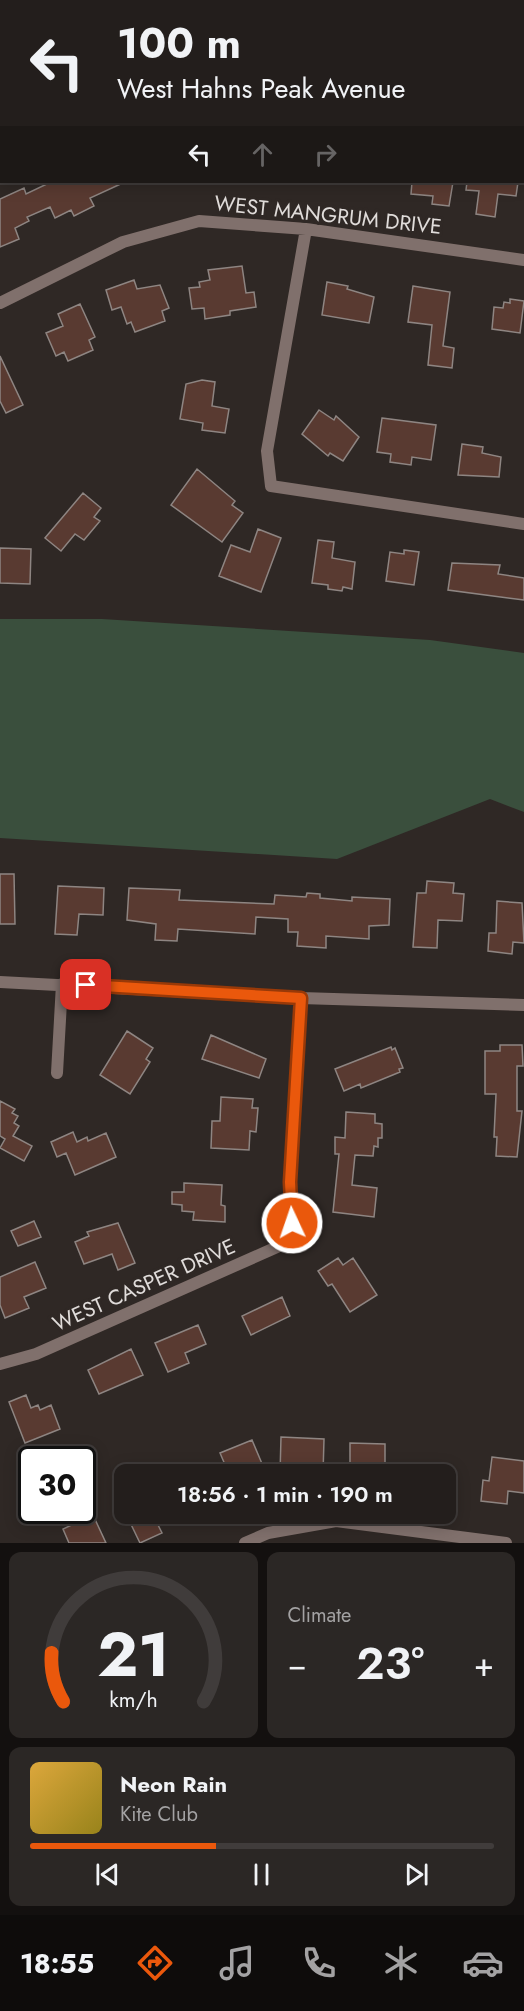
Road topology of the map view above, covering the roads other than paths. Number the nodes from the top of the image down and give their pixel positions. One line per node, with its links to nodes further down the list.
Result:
1 (306, 228): 2 (street, WEST MANGRUM DRIVE); 3 (street, WEST MANGRUM DRIVE); 4 (street)
2 (524, 260)
3 (0, 303)
4 (524, 524)
5 (0, 982): 6 (street)
6 (62, 984): 7 (street); 9 (street)
7 (301, 998): 8 (street); 10 (street, WEST CASPER DRIVE)
8 (524, 1005)
9 (57, 1073)
10 (0, 1364)
11 (245, 1543): 12 (street)
12 (506, 1543)

